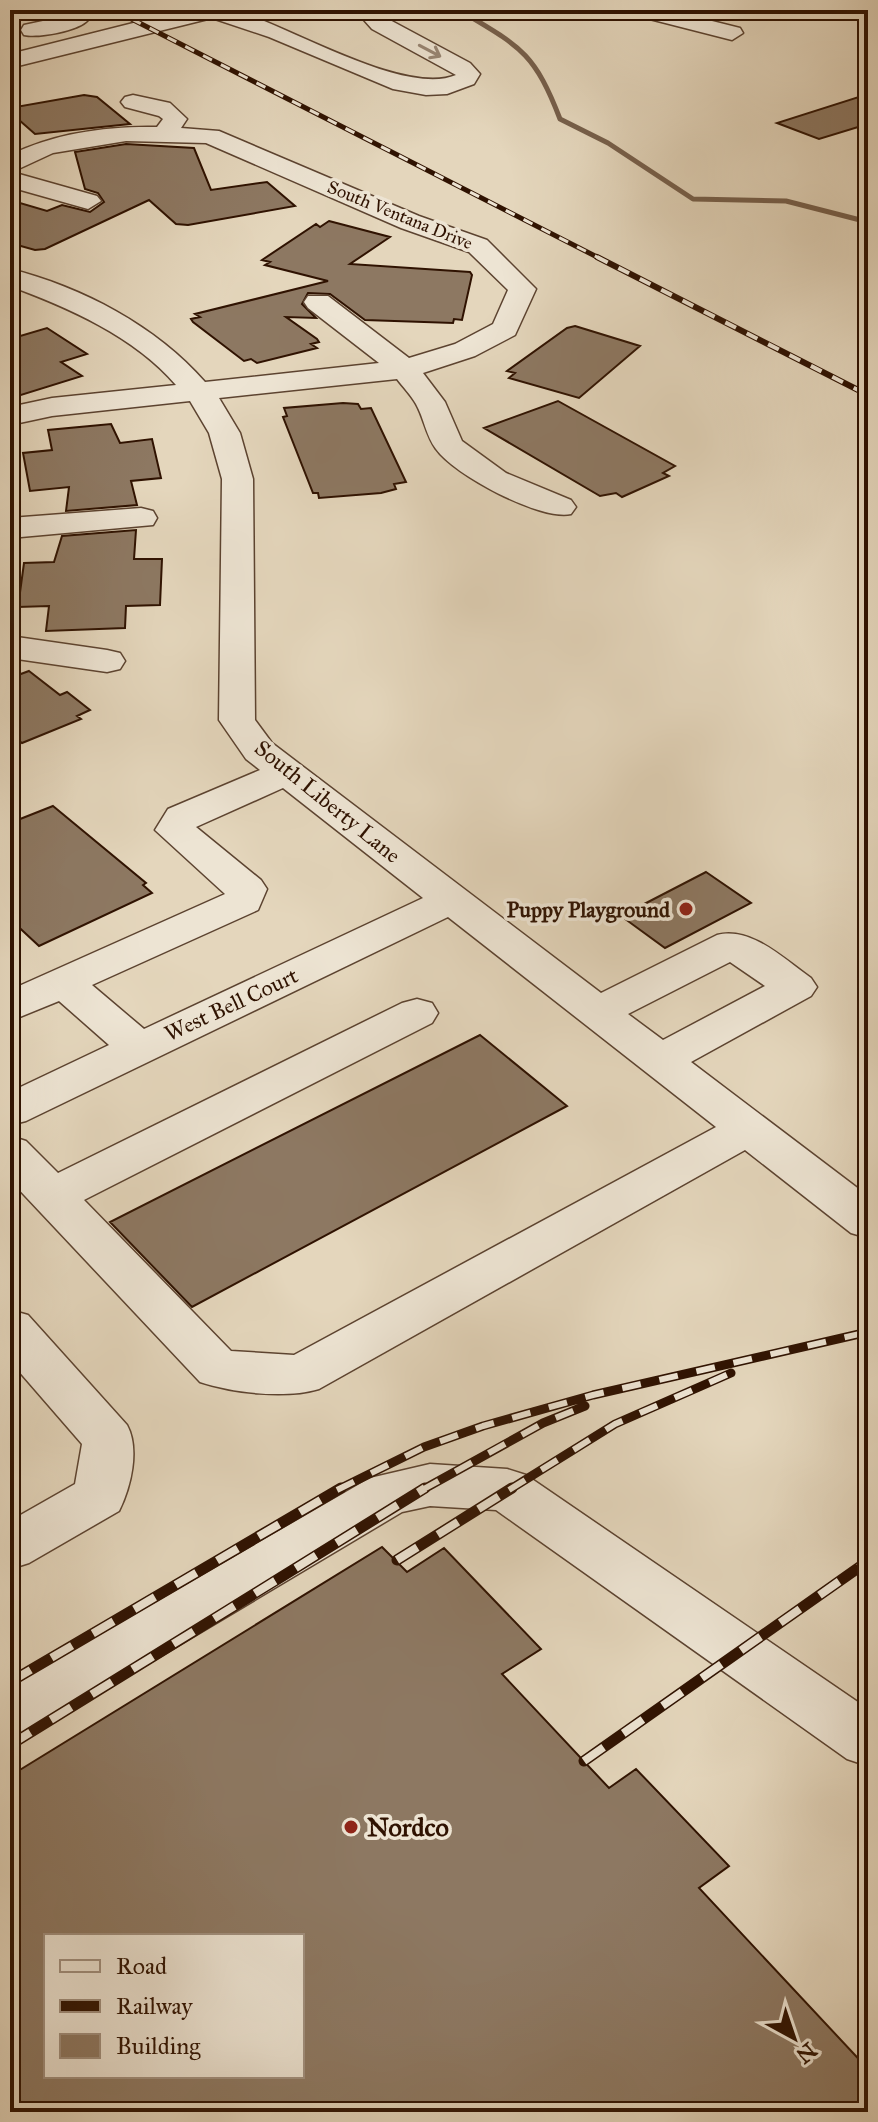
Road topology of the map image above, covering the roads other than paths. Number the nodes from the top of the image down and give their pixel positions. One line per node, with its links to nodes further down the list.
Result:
1 (60, 10): 6 (street)
2 (366, 10): 4 (street, one-way to 4)
3 (642, 10): 5 (street)
4 (220, 11): 7 (street)
5 (732, 33)
6 (10, 35)
7 (10, 62)
8 (133, 102): 9 (street)
9 (164, 135): 10 (street, South Ventana Drive); 15 (street, South Ventana Drive)
10 (10, 165)
11 (10, 179): 12 (street)
12 (88, 201)
13 (10, 277): 16 (street, South Liberty Lane)
14 (318, 302): 15 (street)
15 (405, 369): 16 (street, South Ventana Drive); 18 (street)
16 (196, 392): 17 (street, South Ventana Drive); 23 (street, South Liberty Lane)
17 (10, 416)
18 (560, 507)
19 (141, 518): 20 (street)
20 (10, 528)
21 (10, 647): 22 (street)
22 (107, 661)
23 (287, 772): 24 (street, South Liberty Lane); 25 (street)
24 (453, 899): 27 (street, South Liberty Lane); 29 (street, West Bell Court)
25 (63, 982): 26 (street); 29 (street)
26 (10, 1007)
27 (598, 1012): 30 (street, South Liberty Lane); 30 (street)
28 (417, 1013): 34 (street)
29 (139, 1048): 31 (street, West Bell Court)
30 (661, 1060): 32 (street, South Liberty Lane)
31 (10, 1110)
32 (749, 1128): 34 (street); 35 (street, South Liberty Lane)
33 (10, 1152): 34 (street)
34 (52, 1196)
35 (868, 1221)
36 (10, 1328): 37 (street)
37 (10, 1547)
38 (10, 1716): 39 (street)
39 (868, 1741)

